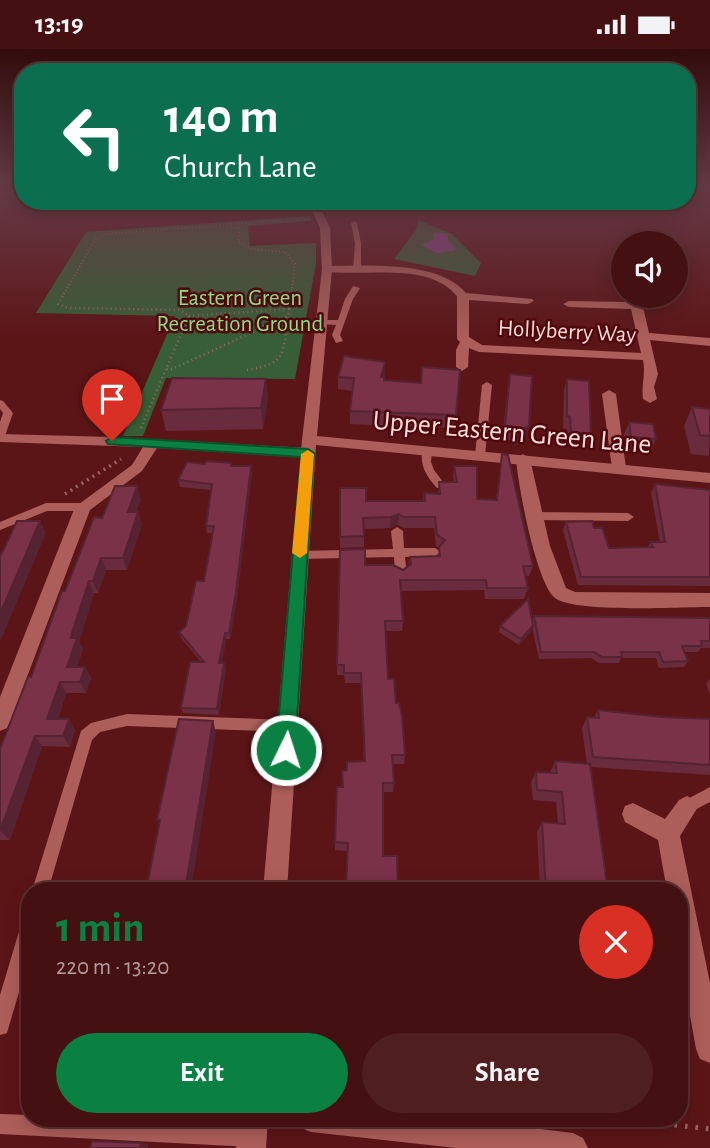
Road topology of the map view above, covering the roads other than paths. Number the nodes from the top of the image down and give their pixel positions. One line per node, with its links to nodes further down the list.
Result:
1 (326, 236): 3 (street)
2 (357, 236): 4 (lane)
3 (327, 269): 4 (street, Hollyberry Way); 11 (street)
4 (357, 270): 6 (street, Hollyberry Way)
5 (356, 288): 12 (lane)
6 (463, 296): 7 (street); 15 (street, Hollyberry Way)
7 (528, 301)
8 (611, 302): 9 (street)
9 (569, 304)
10 (636, 308): 13 (street)
11 (320, 322): 12 (lane); 25 (street)
12 (341, 323): 14 (lane)
13 (644, 336): 16 (street); 17 (street)
14 (339, 341)
15 (466, 342): 17 (street, Hollyberry Way); 18 (street)
16 (710, 342)
17 (648, 357): 21 (street)
18 (462, 367)
19 (487, 385): 27 (lane)
20 (609, 394): 29 (street)
21 (650, 398)
22 (0, 404): 23 (lane)
23 (0, 437): 24 (street, Upper Eastern Green Lane)
24 (153, 443): 25 (street, Upper Eastern Green Lane); 32 (street)
25 (309, 447): 26 (street, Upper Eastern Green Lane); 39 (street)
26 (427, 451): 27 (street, Upper Eastern Green Lane); 31 (lane)
27 (480, 455): 28 (street, Upper Eastern Green Lane)
28 (523, 459): 29 (street, Upper Eastern Green Lane); 33 (street)
29 (619, 468): 30 (street, Upper Eastern Green Lane)
30 (710, 478)
31 (441, 486)
32 (83, 507): 35 (lane); 42 (street)
33 (534, 516): 34 (lane); 41 (street)
34 (628, 517)
35 (0, 526)
36 (397, 531): 37 (lane)
37 (399, 552): 38 (lane); 39 (lane); 40 (lane)
38 (435, 552)
39 (299, 555): 43 (street)
40 (401, 575)
41 (710, 600)
42 (0, 722)
43 (287, 726): 48 (lane); 49 (street)
44 (710, 795): 45 (lane)
45 (687, 807): 47 (street)
46 (633, 814): 47 (street)
47 (668, 833): 50 (street)
48 (43, 882)
49 (276, 882)
50 (678, 882)
51 (688, 936): 54 (street)
52 (21, 955): 53 (lane)
53 (0, 1026)
54 (710, 1049)
55 (0, 1124): 56 (lane)
56 (21, 1125)
57 (76, 1127): 59 (lane)
58 (403, 1127): 60 (street)
59 (252, 1134)
60 (573, 1148)

